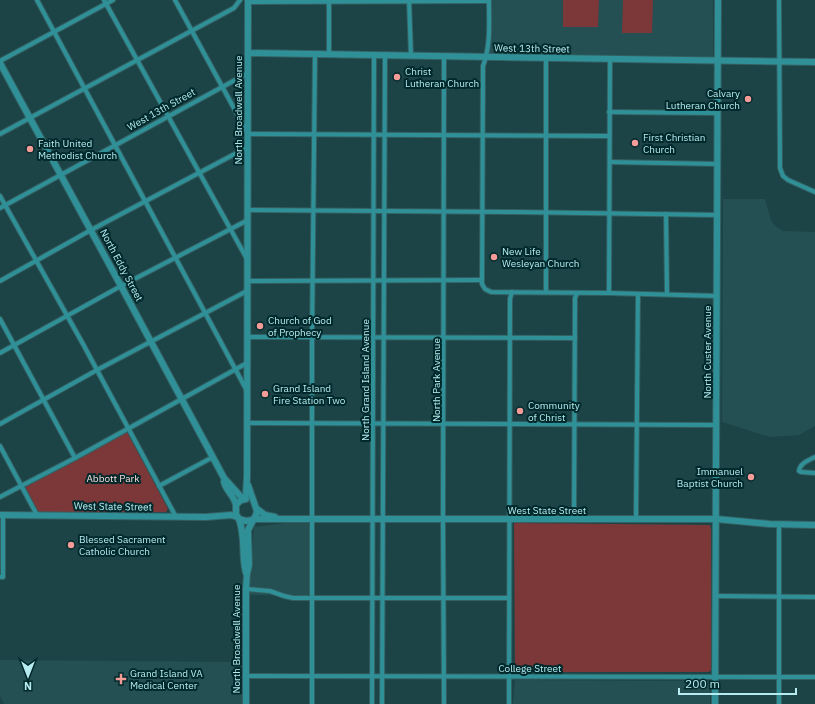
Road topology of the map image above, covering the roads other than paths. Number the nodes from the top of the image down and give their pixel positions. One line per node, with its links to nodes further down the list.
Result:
1 (36, 0): 13 (street)
2 (113, 0): 11 (street)
3 (174, 0): 12 (street)
4 (240, 0): 12 (street)
5 (718, 0): 25 (main road, North Custer Avenue)
6 (779, 0): 26 (street)
7 (248, 1): 8 (street); 14 (main road, North Broadwell Avenue)
8 (329, 1): 9 (street); 16 (street)
9 (409, 1): 10 (street); 19 (street)
10 (489, 1): 21 (street)
11 (105, 2): 13 (street); 24 (street)
12 (191, 30): 24 (street); 30 (street)
13 (54, 32): 27 (street); 31 (street)
14 (248, 54): 15 (main road, West 13th Street); 29 (main road, North Broadwell Avenue)
15 (315, 54): 16 (main road, West 13th Street); 38 (street)
16 (329, 55): 17 (main road, West 13th Street)
17 (374, 55): 18 (main road, West 13th Street); 39 (street, North Grand Island Avenue)
18 (384, 55): 19 (main road, West 13th Street); 40 (street, North Grand Island Avenue)
19 (411, 56): 20 (main road, West 13th Street)
20 (444, 56): 21 (main road, West 13th Street); 41 (street, North Park Avenue)
21 (486, 57): 22 (main road, West 13th Street); 42 (street)
22 (546, 58): 23 (main road, West 13th Street); 43 (street)
23 (610, 59): 25 (main road, West 13th Street); 32 (street)
24 (136, 60): 31 (street); 34 (street)
25 (717, 60): 26 (main road, West 13th Street); 33 (main road, North Custer Avenue)
26 (779, 61): 28 (main road, West 13th Street); 51 (street)
27 (0, 62): 35 (main road, North Eddy Street)
28 (815, 62)
29 (248, 73): 30 (street, West 13th Street); 37 (main road, North Broadwell Avenue)
30 (222, 87): 34 (street, West 13th Street); 37 (street)
31 (84, 88): 35 (street); 45 (street)
32 (609, 112): 33 (street); 44 (street)
33 (718, 113): 48 (main road, North Custer Avenue)
34 (168, 116): 45 (street, West 13th Street); 49 (street)
35 (30, 118): 36 (street); 50 (main road, North Eddy Street)
36 (0, 134)
37 (248, 134): 38 (street); 46 (main road, North Broadwell Avenue)
38 (314, 135): 39 (street); 57 (street)
39 (374, 135): 40 (street); 58 (street, North Grand Island Avenue)
40 (384, 135): 41 (street); 59 (street, North Grand Island Avenue)
41 (444, 135): 42 (street); 60 (street, North Park Avenue)
42 (483, 135): 43 (street); 61 (street)
43 (546, 136): 44 (street); 62 (street)
44 (609, 136): 47 (street)
45 (115, 146): 50 (street, West 13th Street); 53 (street)
46 (248, 147): 49 (street); 56 (main road, North Broadwell Avenue)
47 (610, 162): 48 (street); 63 (street)
48 (718, 164): 65 (main road, North Custer Avenue)
49 (199, 173): 53 (street); 67 (street)
50 (61, 175): 54 (street, West 13th Street); 68 (main road, North Eddy Street)
51 (815, 192)
52 (0, 196): 54 (street)
53 (145, 202): 68 (street); 69 (street)
54 (5, 205): 55 (street, West 13th Street); 71 (street)
55 (0, 208)
56 (248, 210): 57 (street); 66 (main road, North Broadwell Avenue)
57 (313, 210): 58 (street); 72 (street)
58 (374, 211): 59 (street); 73 (street, North Grand Island Avenue)
59 (383, 211): 60 (street); 74 (street, North Grand Island Avenue)
60 (444, 211): 61 (street); 75 (street, North Park Avenue)
61 (482, 212): 62 (street); 76 (street)
62 (546, 212): 63 (street); 82 (street)
63 (609, 213): 64 (street); 84 (street)
64 (666, 214): 65 (street); 86 (street)
65 (718, 215): 87 (main road, North Custer Avenue)
66 (248, 220): 67 (street); 70 (main road, North Broadwell Avenue)
67 (230, 229): 69 (street); 70 (street)
68 (92, 230): 71 (street); 79 (main road, North Eddy Street)
69 (176, 258): 79 (street); 88 (street)
70 (247, 260): 78 (main road, North Broadwell Avenue)
71 (36, 261): 77 (street); 89 (street)
72 (313, 280): 73 (street); 78 (street); 92 (street)
73 (373, 280): 74 (street); 93 (street, North Grand Island Avenue)
74 (383, 280): 75 (street); 94 (street, North Grand Island Avenue)
75 (444, 280): 76 (street); 95 (street, North Park Avenue)
76 (482, 280): 81 (street)
77 (0, 281)
78 (247, 281): 80 (main road, North Broadwell Avenue)
79 (122, 286): 89 (street); 98 (main road, North Eddy Street)
80 (247, 291): 88 (street); 91 (main road, North Broadwell Avenue)
81 (512, 292): 82 (street); 96 (street)
82 (546, 292): 83 (street)
83 (577, 292): 84 (street); 97 (street)
84 (609, 293): 85 (street)
85 (638, 294): 86 (street); 115 (street)
86 (667, 294): 87 (street)
87 (717, 296): 116 (main road, North Custer Avenue)
88 (207, 313): 98 (street); 103 (street)
89 (68, 316): 99 (street); 102 (street)
90 (0, 319): 99 (street)
91 (247, 337): 92 (street); 101 (main road, North Broadwell Avenue)
92 (312, 337): 93 (street); 109 (street)
93 (373, 338): 94 (street); 110 (street, North Grand Island Avenue)
94 (383, 338): 95 (street); 111 (street, North Grand Island Avenue)
95 (444, 338): 96 (street); 112 (street, North Park Avenue)
96 (510, 338): 97 (street); 113 (street)
97 (575, 338): 114 (street)
98 (152, 342): 102 (street); 105 (main road, North Eddy Street)
99 (14, 345): 100 (street); 106 (street)
100 (0, 353)
101 (247, 364): 103 (street); 104 (main road, North Broadwell Avenue)
102 (97, 370): 106 (street); 117 (street)
103 (236, 370): 104 (street); 105 (street)
104 (247, 390): 107 (main road, North Broadwell Avenue)
105 (182, 399): 117 (street); 119 (main road, North Eddy Street)
106 (44, 400): 108 (street); 121 (street)
107 (247, 423): 109 (street); 123 (main road, North Broadwell Avenue)
108 (0, 424)
109 (312, 424): 110 (street); 137 (street)
110 (373, 424): 111 (street); 140 (street, North Grand Island Avenue)
111 (382, 424): 112 (street); 141 (street, North Grand Island Avenue)
112 (443, 425): 113 (street); 142 (street, North Park Avenue)
113 (509, 425): 114 (street); 143 (street)
114 (574, 425): 115 (street); 144 (street)
115 (637, 425): 116 (street); 145 (street)
116 (716, 425): 138 (main road, North Custer Avenue)
117 (128, 428): 121 (street); 126 (street)
118 (0, 446): 125 (street)
119 (213, 457): 124 (main road, North Eddy Street); 126 (street)
120 (815, 457): 122 (street)
121 (75, 458): 125 (street)
122 (815, 473)
123 (247, 477): 128 (main road, North Broadwell Avenue); 130 (main road, North Broadwell Avenue)
124 (224, 478): 128 (main road, North Eddy Street); 129 (main road, North Eddy Street)
125 (21, 486): 127 (street); 132 (street)
126 (159, 486): 134 (street)
127 (0, 497)
128 (244, 499): 129 (main road); 130 (main road)
129 (235, 506): 133 (main road, West State Street); 135 (main road)
130 (256, 506): 136 (main road, West State Street); 139 (main road)
131 (2, 515): 132 (main road, West State Street); 149 (street)
132 (37, 515): 134 (main road, West State Street)
133 (222, 515): 134 (main road, West State Street); 135 (main road, West State Street)
134 (176, 517)
135 (238, 518): 139 (main road); 148 (main road, North Broadwell Avenue)
136 (279, 518): 137 (main road, West State Street); 139 (main road, West State Street)
137 (312, 519): 140 (main road, West State Street); 154 (street)
138 (716, 519): 145 (main road, West State Street); 146 (main road, West State Street); 151 (main road, North Custer Avenue)
139 (254, 520): 148 (main road, North Broadwell Avenue)
140 (372, 520): 141 (main road, West State Street); 155 (street, North Grand Island Avenue)
141 (382, 520): 142 (main road, West State Street); 156 (street, North Grand Island Avenue)
142 (443, 520): 143 (main road, West State Street); 157 (street, North Park Avenue)
143 (510, 520): 144 (main road, West State Street); 158 (street)
144 (574, 520): 145 (main road, West State Street)
145 (636, 520)
146 (779, 524): 147 (main road, West State Street); 152 (street)
147 (815, 526)
148 (247, 574): 150 (main road, North Broadwell Avenue)
149 (1, 577)
150 (246, 589): 154 (street); 159 (main road, North Broadwell Avenue)
151 (716, 596): 152 (street); 165 (main road, North Custer Avenue)
152 (779, 597): 153 (street); 166 (street)
153 (815, 597)
154 (312, 598): 155 (street); 160 (street)
155 (372, 598): 156 (street); 161 (street, North Grand Island Avenue)
156 (382, 598): 157 (street); 162 (street, North Grand Island Avenue)
157 (443, 598): 158 (street); 163 (street, North Park Avenue)
158 (510, 598): 164 (street)
159 (246, 676): 160 (street, College Street); 168 (main road, North Broadwell Avenue)
160 (312, 676): 161 (street, College Street); 169 (street)
161 (372, 676): 162 (street, College Street); 170 (street, North Grand Island Avenue)
162 (382, 676): 163 (street, College Street); 171 (street, North Grand Island Avenue)
163 (444, 676): 164 (street, College Street); 172 (street, North Park Avenue)
164 (509, 676): 165 (street, College Street); 173 (street)
165 (716, 676): 166 (street, College Street); 174 (main road, North Custer Avenue)
166 (779, 676): 167 (street, College Street); 175 (street)
167 (815, 676)
168 (246, 704)
169 (312, 704)
170 (372, 704)
171 (382, 704)
172 (444, 704)
173 (509, 704)
174 (715, 704)
175 (779, 704)

